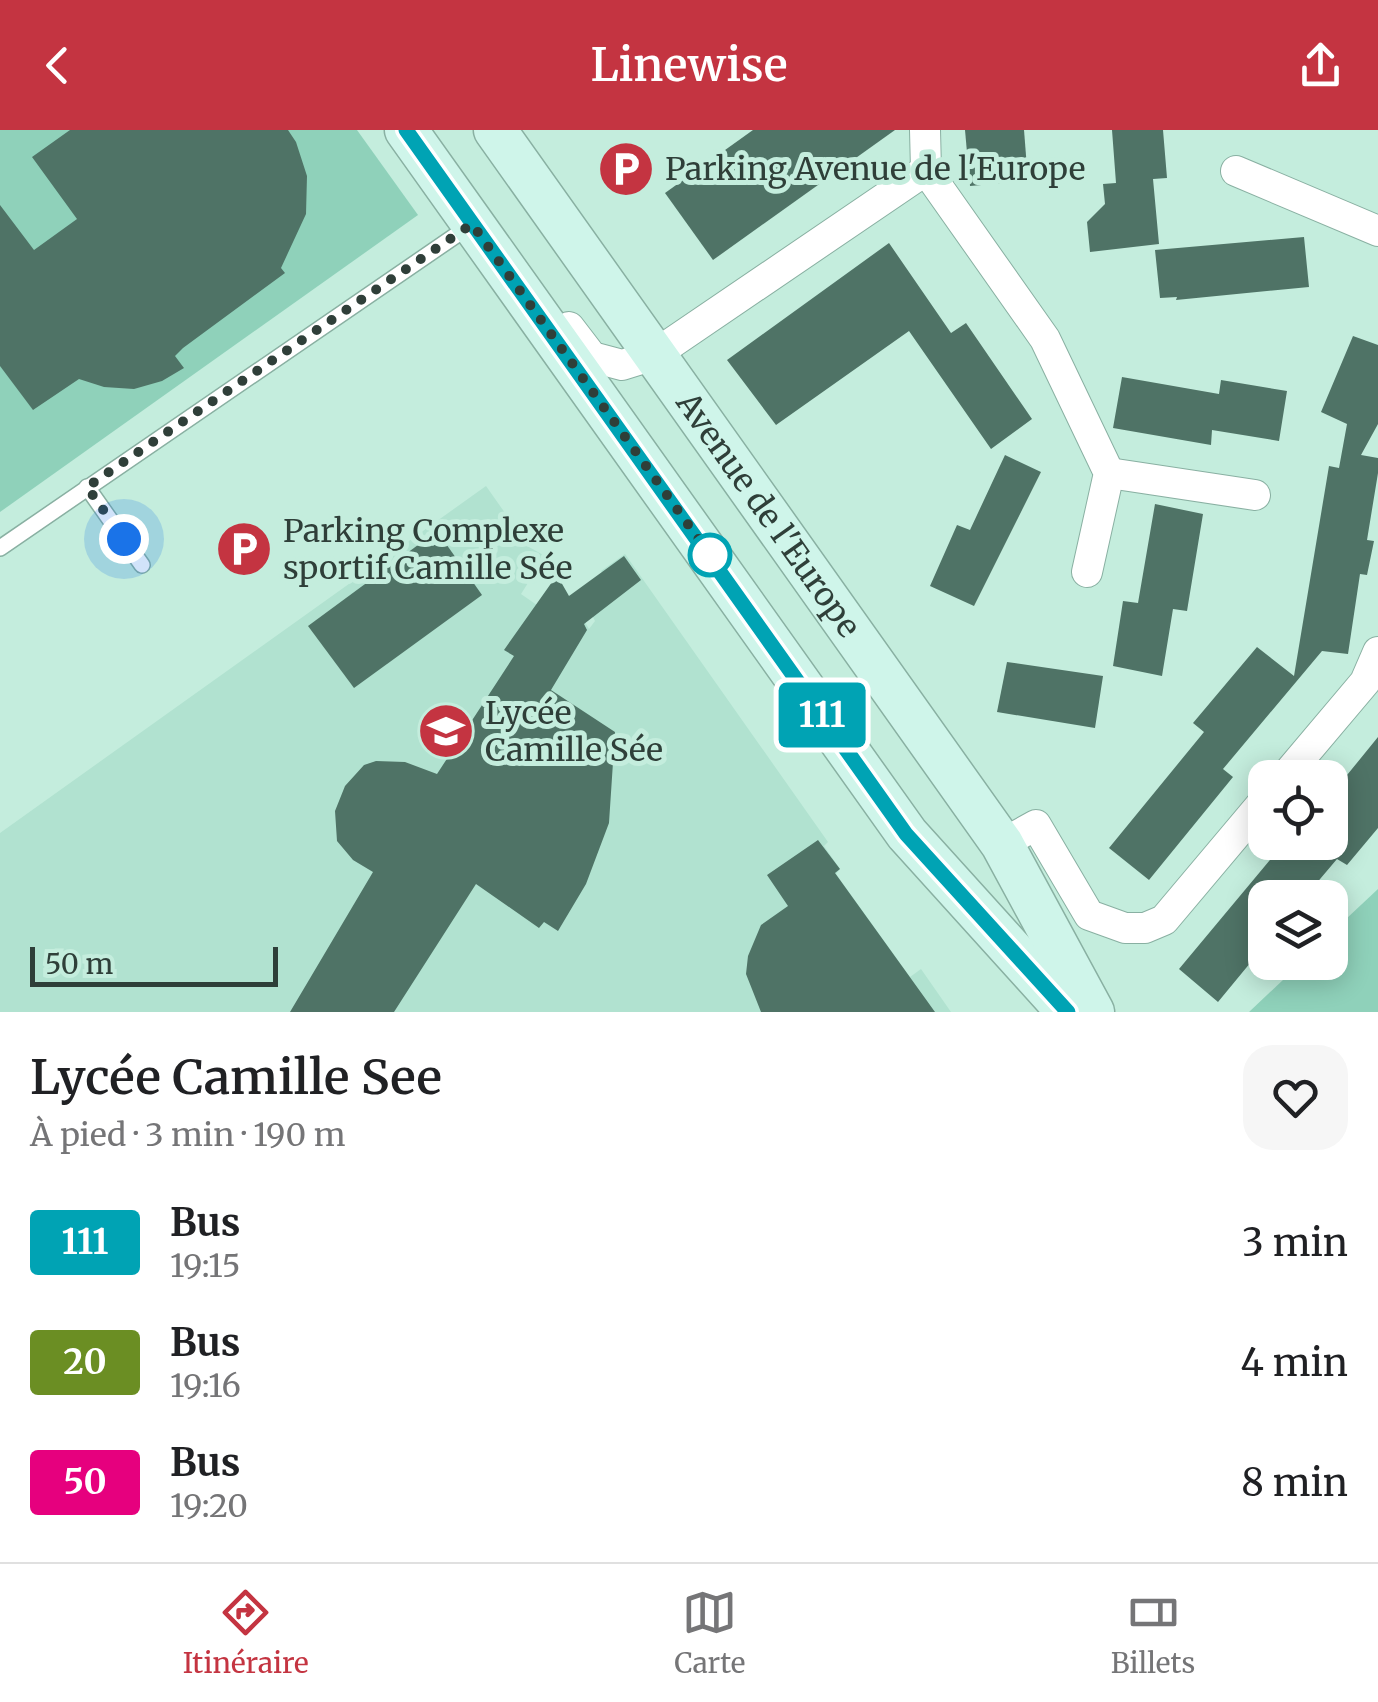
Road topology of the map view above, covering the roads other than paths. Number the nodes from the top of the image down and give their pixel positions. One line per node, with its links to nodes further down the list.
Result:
1 (406, 130): 6 (main road)
2 (495, 130): 8 (main road, Avenue de l'Europe)
3 (925, 130): 4 (street)
4 (926, 170): 8 (street); 9 (street)
5 (1236, 171): 7 (street)
6 (472, 224): 8 (street); 10 (lane); 19 (main road)
7 (1378, 231)
8 (654, 354): 18 (main road, Avenue de l'Europe)
9 (1110, 473): 11 (street); 14 (street)
10 (87, 487): 12 (lane); 13 (lane)
11 (1255, 495)
12 (0, 548)
13 (142, 565)
14 (1087, 572)
15 (1378, 652): 16 (street)
16 (1299, 760)
17 (1248, 820): 18 (street)
18 (1002, 844): 20 (main road, Avenue de l'Europe)
19 (1068, 1012)
20 (1093, 1012)

